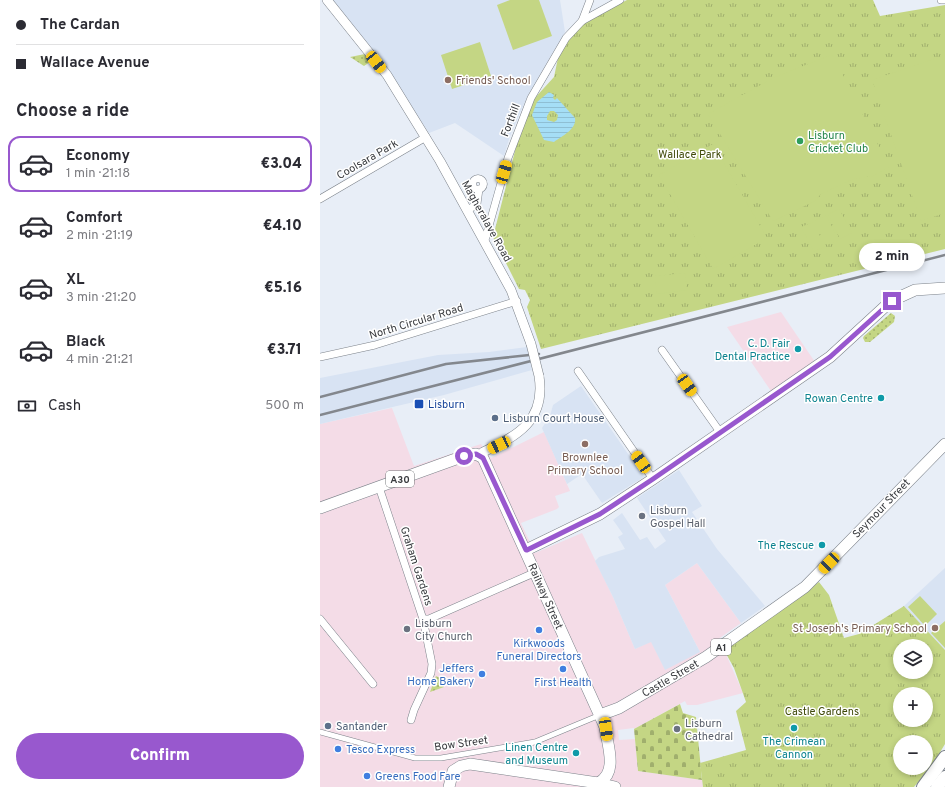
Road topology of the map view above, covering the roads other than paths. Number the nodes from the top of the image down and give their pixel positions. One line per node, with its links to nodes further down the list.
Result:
1 (327, 0): 7 (street, Magheralave Road)
2 (590, 0): 6 (street, Forthill)
3 (620, 0): 6 (street, Forthill)
4 (941, 0): 5 (street)
5 (945, 0)
6 (582, 21): 11 (street, Forthill)
7 (426, 137): 9 (street, Coolsara Park); 10 (street, Magheralave Road)
8 (479, 189): 10 (street)
9 (320, 199)
10 (468, 210): 11 (street, Magheralave Road)
11 (485, 240): 13 (street, Magheralave Road)
12 (945, 288): 17 (main road)
13 (517, 301): 15 (street, North Circular Road); 19 (street, Magheralave Road, bridge)
14 (662, 350): 17 (street)
15 (320, 357)
16 (578, 371): 20 (street)
17 (720, 432): 20 (main road)
18 (945, 444): 25 (main road, Seymour Street / A1)
19 (480, 456): 21 (main road, A30); 23 (main road, Railway Street)
20 (653, 479): 23 (main road)
21 (379, 487): 22 (main road, A30); 27 (street, Graham Gardens)
22 (320, 508)
23 (526, 550): 24 (main road, Railway Street)
24 (536, 572): 27 (street); 30 (main road, Railway Street)
25 (819, 574): 29 (main road, Castle Street / A1)
26 (320, 619): 28 (street)
27 (423, 619): 31 (street, Graham Gardens)
28 (373, 684)
29 (616, 709): 30 (main road, Castle Street / A1); 32 (main road, Castle Street / A1)
30 (600, 715): 32 (main road, Railway Street); 33 (street, Bow Street / A1)
31 (411, 720)
32 (605, 727): 36 (main road, Railway Street)
33 (320, 732)
34 (945, 757): 39 (highway)
35 (945, 777): 40 (highway)
36 (598, 783): 37 (main road); 38 (main road)
37 (449, 787)
38 (615, 787)
39 (923, 787)
40 (937, 787)

